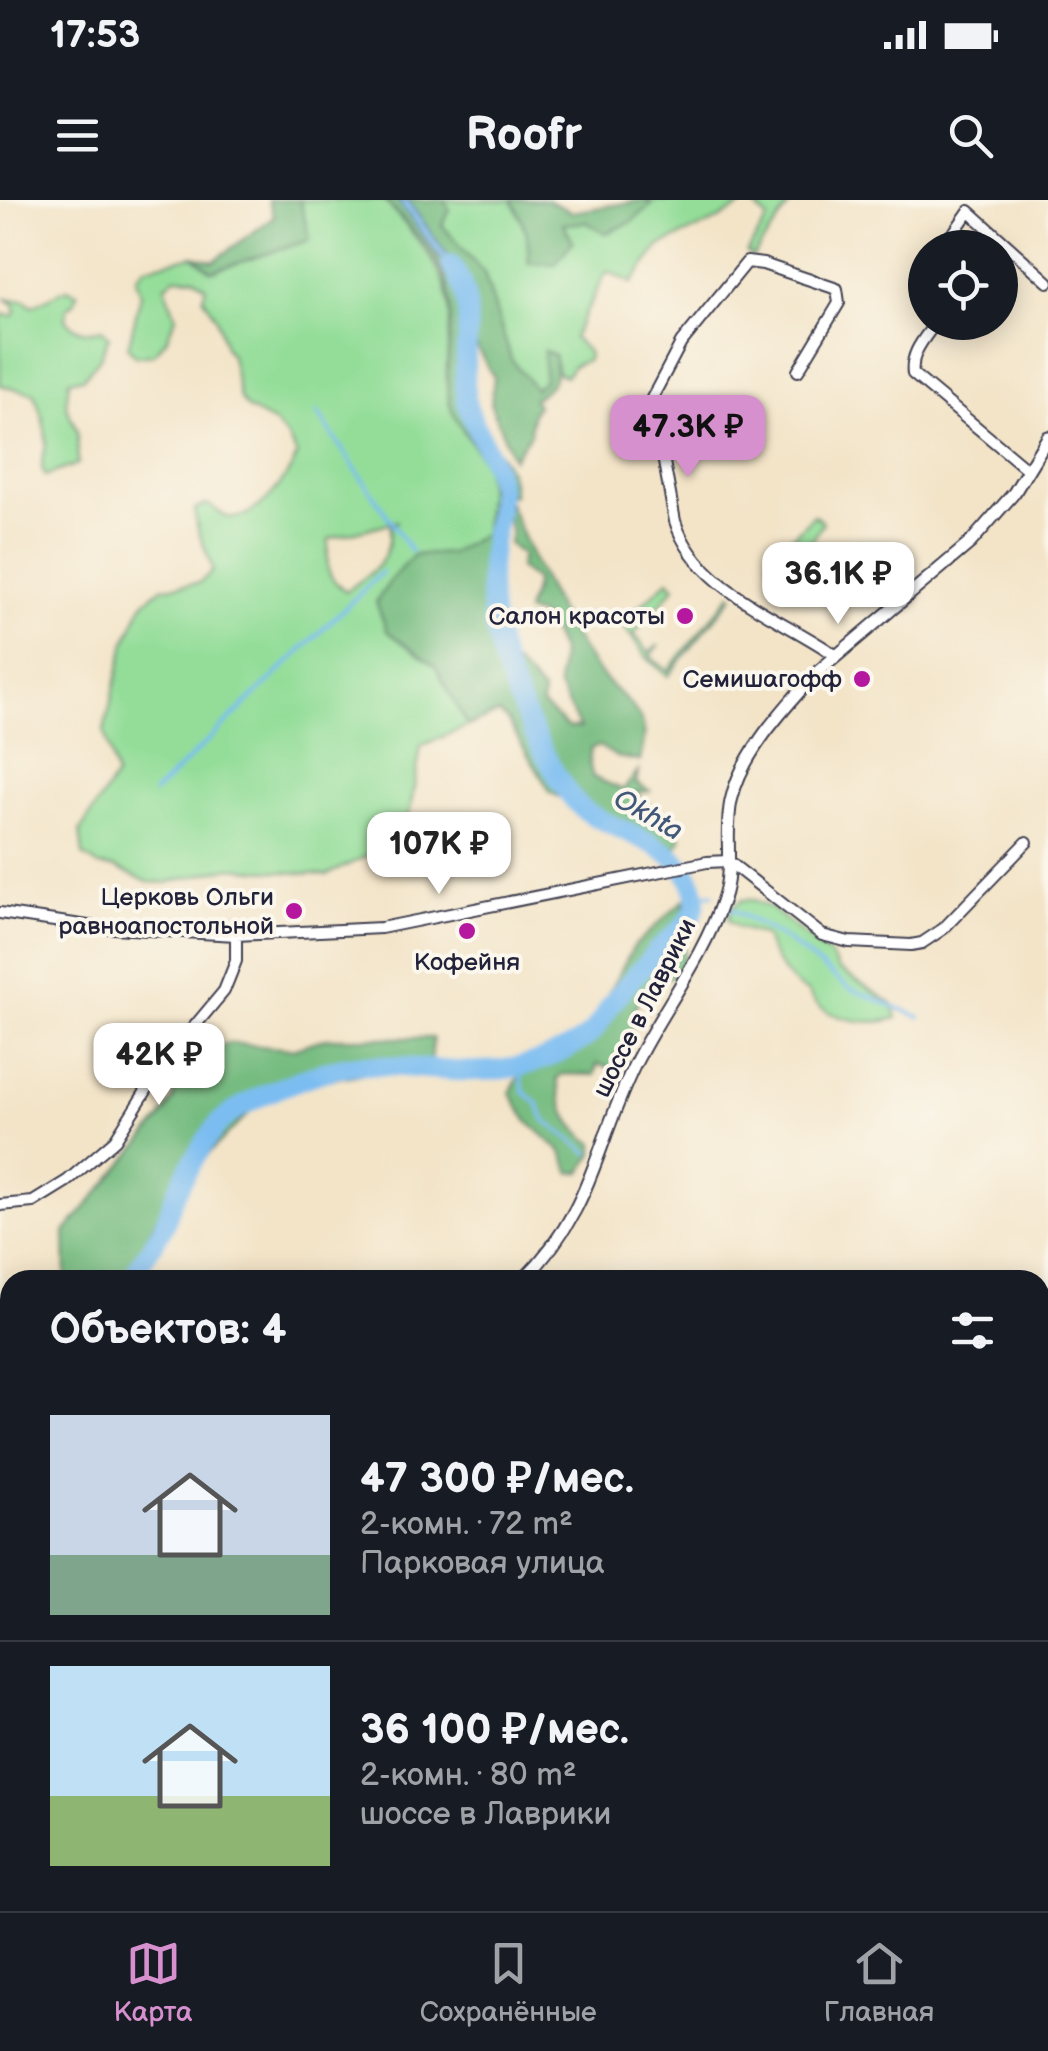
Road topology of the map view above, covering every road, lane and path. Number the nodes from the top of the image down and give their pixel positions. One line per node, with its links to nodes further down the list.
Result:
1 (955, 230): 2 (street)
2 (990, 230)
3 (1018, 255): 4 (street)
4 (1048, 282)
5 (923, 340): 8 (street)
6 (798, 370): 9 (street)
7 (1048, 438): 8 (street, шоссе в Лаврики)
8 (1028, 470): 9 (street, шоссе в Лаврики)
9 (836, 655): 11 (street, шоссе в Лаврики)
10 (1027, 842): 11 (street)
11 (728, 861): 13 (street); 15 (street, шоссе в Лаврики)
12 (0, 913): 13 (street)
13 (236, 934): 14 (street)
14 (0, 1205)
15 (533, 1270)

